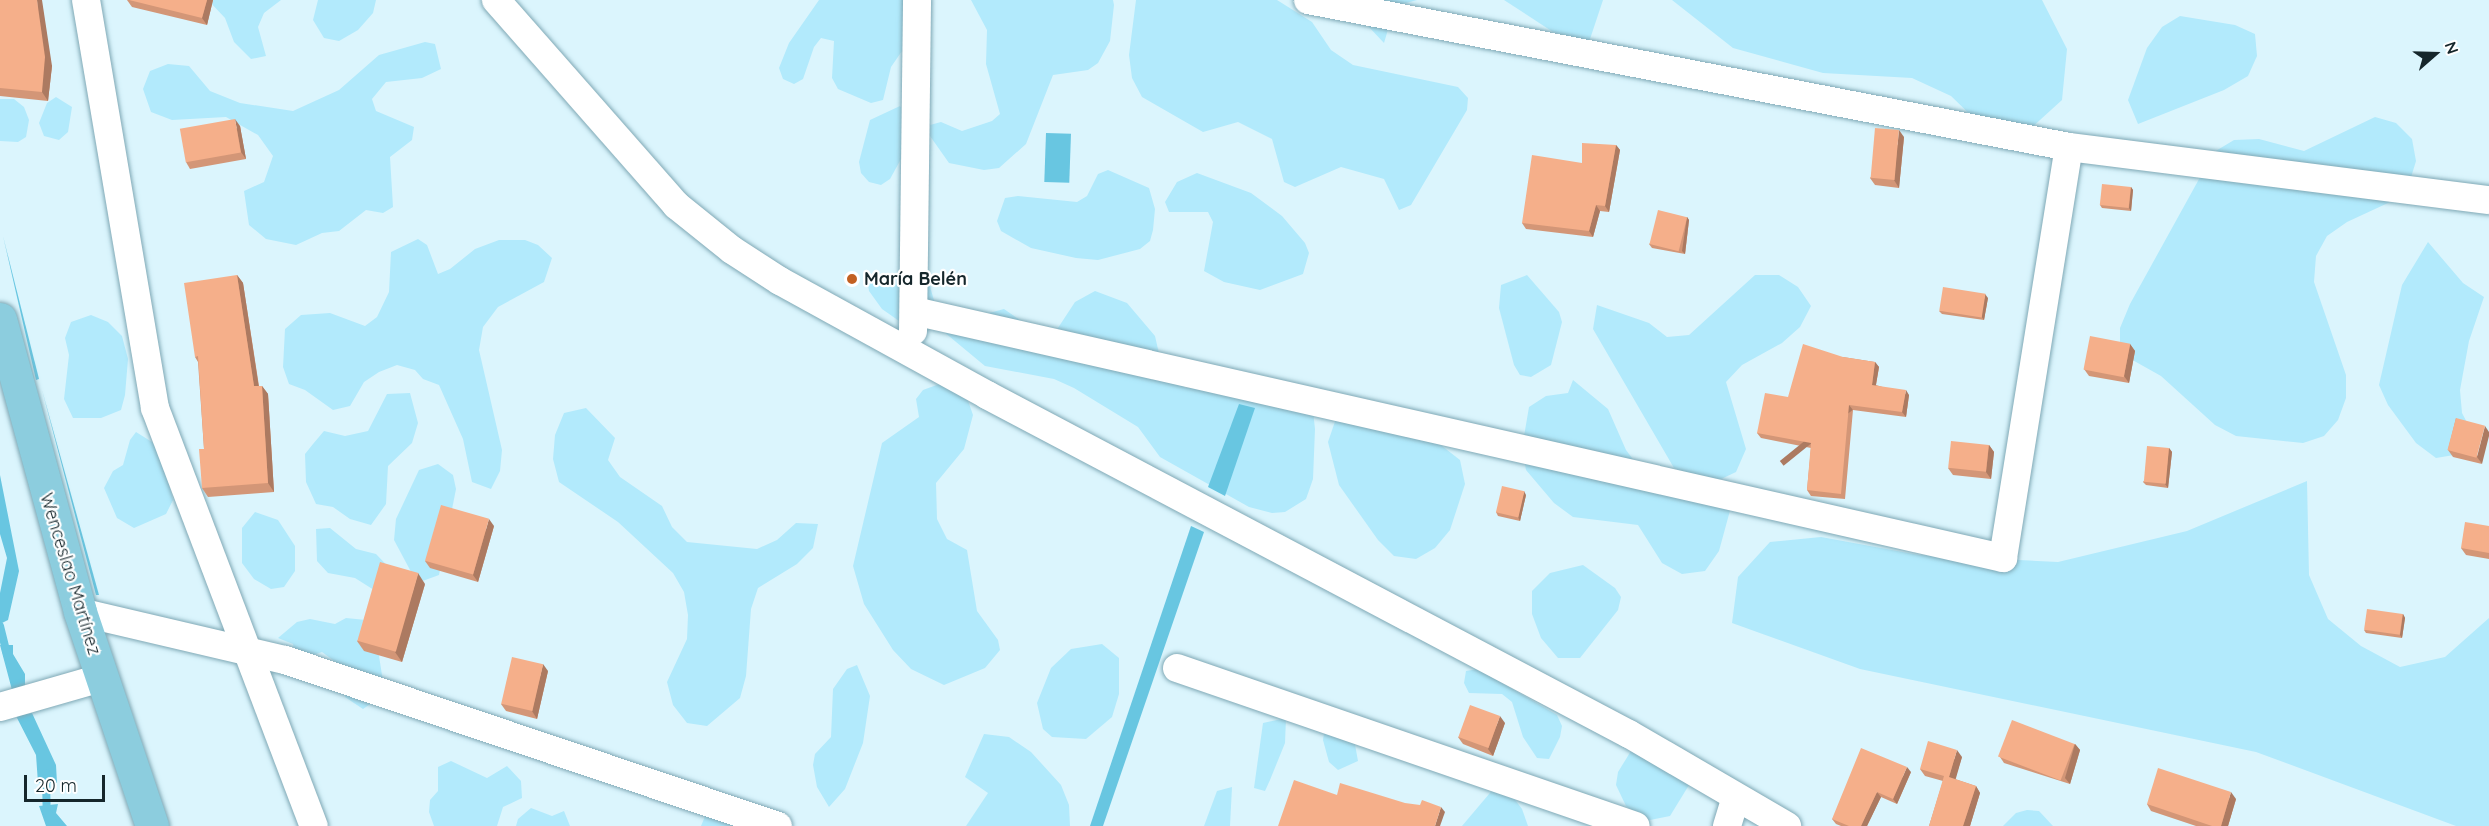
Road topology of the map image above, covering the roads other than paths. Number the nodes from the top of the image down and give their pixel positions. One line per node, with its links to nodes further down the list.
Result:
1 (86, 0): 11 (street)
2 (496, 0): 9 (street)
3 (917, 0): 7 (street)
4 (1308, 0): 5 (street)
5 (2068, 147): 6 (street); 7 (street)
6 (2489, 200)
7 (915, 311): 9 (street)
8 (0, 324): 10 (main road, Wenceslao Martínez)
9 (911, 354): 15 (street)
10 (80, 612): 11 (street); 13 (main road, Wenceslao Martínez)
11 (246, 651): 17 (street); 18 (street)
12 (1177, 668): 19 (street)
13 (101, 678): 14 (street); 16 (main road, Wenceslao Martínez)
14 (0, 707)
15 (1735, 799): 20 (street); 21 (street)
16 (152, 826)
17 (314, 826)
18 (778, 826)
19 (1636, 826)
20 (1727, 826)
21 (1787, 826)

